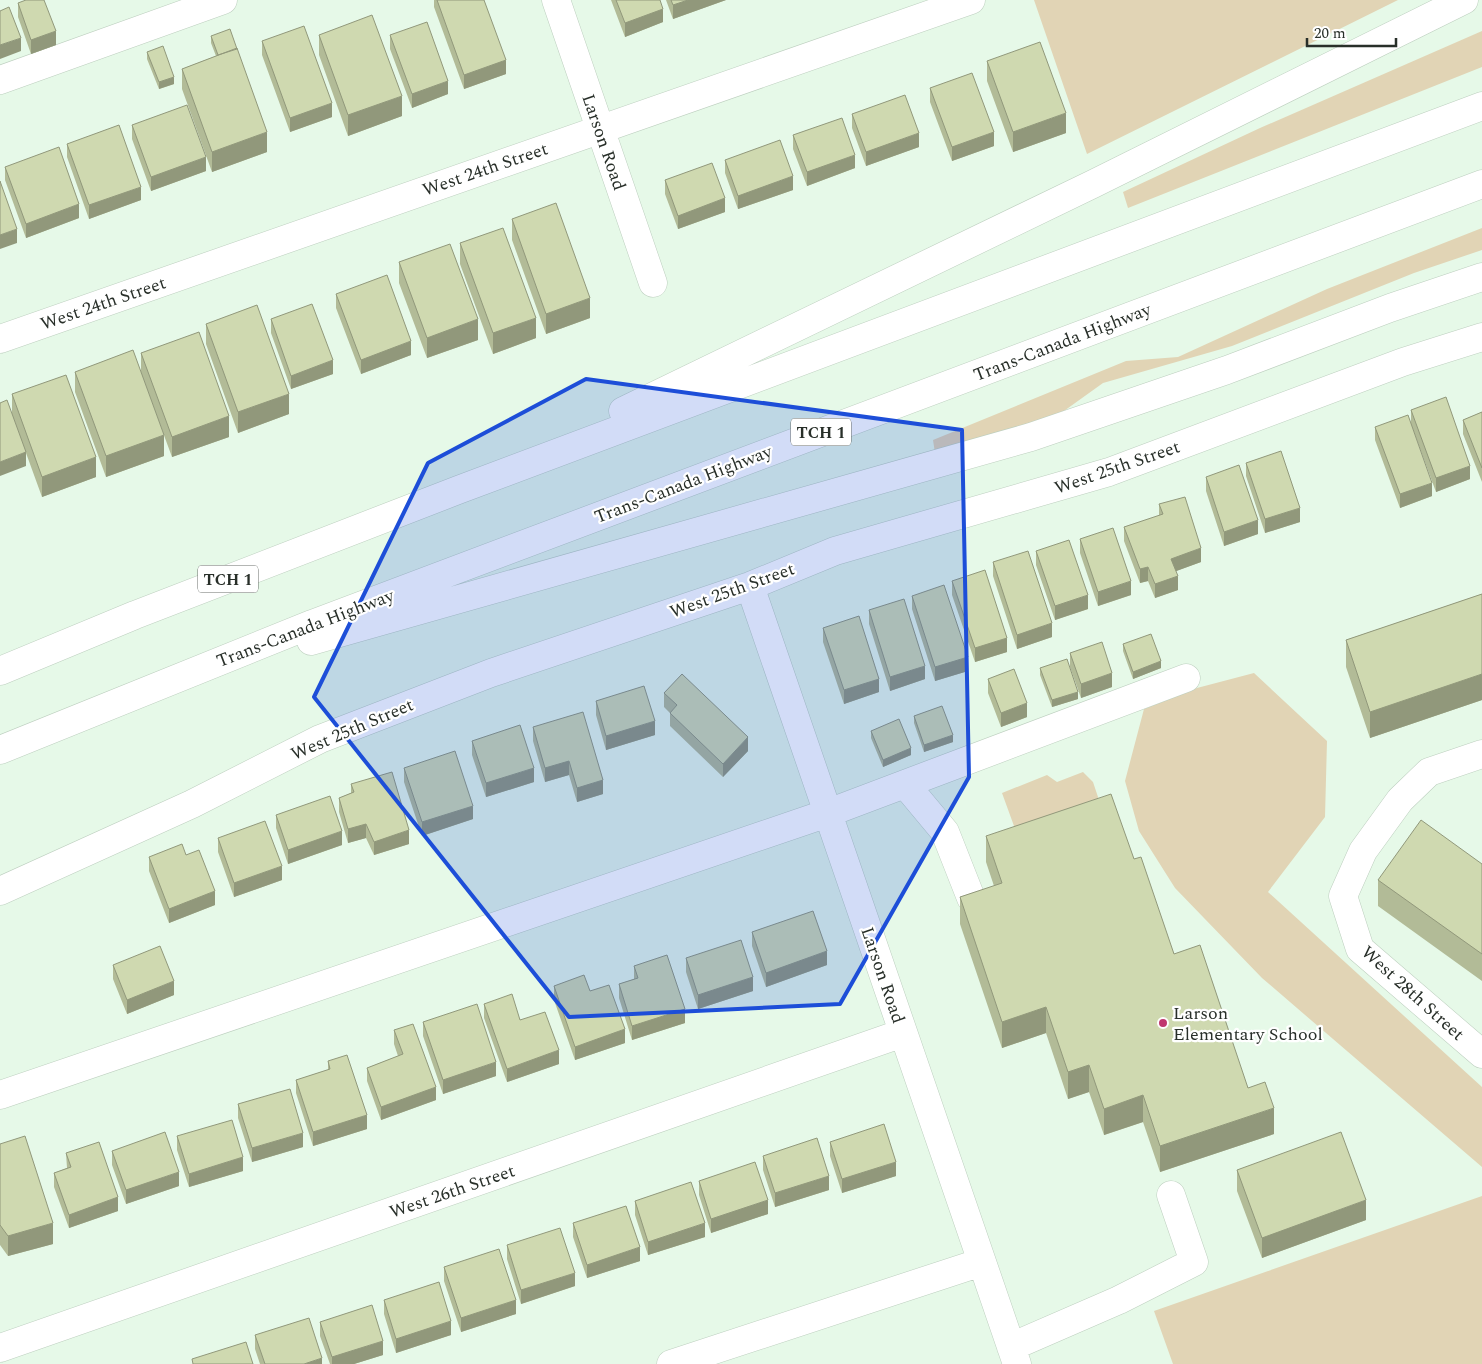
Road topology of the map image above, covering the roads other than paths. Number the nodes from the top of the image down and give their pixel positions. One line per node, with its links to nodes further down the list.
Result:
1 (223, 0): 5 (main road)
2 (556, 0): 7 (main road, Larson Road)
3 (971, 0): 7 (main road, West 24th Street)
4 (1464, 0): 13 (main road)
5 (0, 80)
6 (1482, 106): 13 (main road, TCH 1)
7 (600, 129): 10 (main road, Larson Road); 12 (main road, West 24th Street)
8 (1482, 184): 17 (main road, Trans-Canada Highway / TCH 1)
9 (1482, 277): 17 (main road)
10 (653, 283)
11 (1482, 337): 14 (main road, West 25th Street)
12 (0, 339)
13 (458, 490): 15 (main road, TCH 1)
14 (750, 586): 21 (main road, Larson Road); 22 (main road, West 25th Street)
15 (0, 671)
16 (1186, 678): 20 (main road)
17 (161, 684): 18 (main road, Trans-Canada Highway / TCH 1)
18 (0, 750)
19 (1482, 754): 25 (main road, West 28th Street)
20 (905, 784): 21 (main road); 23 (main road)
21 (828, 813): 24 (main road, Larson Road); 26 (main road)
22 (0, 891)
23 (971, 898)
24 (903, 1033): 28 (main road, Larson Road); 29 (main road, West 26th Street)
25 (1482, 1054)
26 (0, 1095)
27 (1171, 1195): 30 (main road)
28 (982, 1262): 30 (main road, Larson Road); 31 (main road)
29 (0, 1348)
30 (1014, 1356)
31 (671, 1364)

